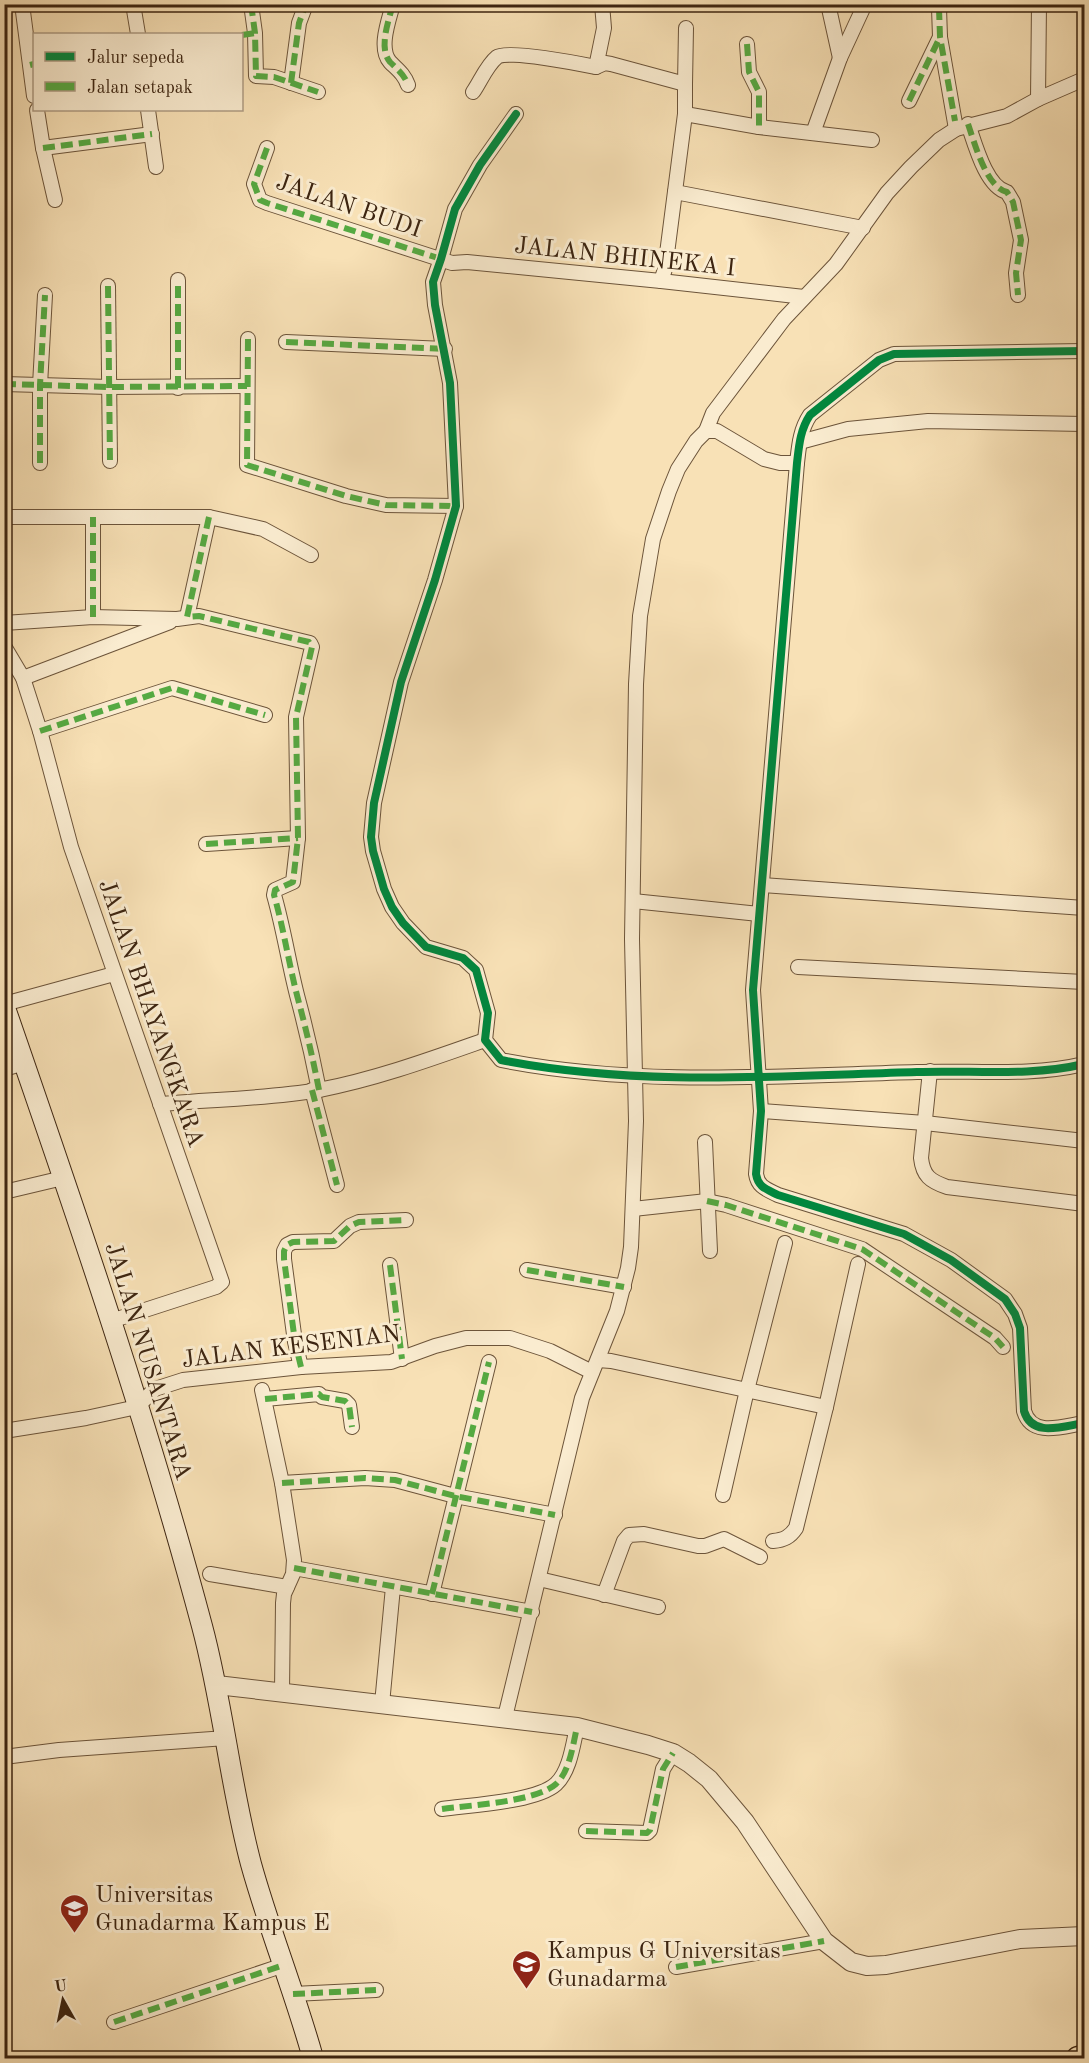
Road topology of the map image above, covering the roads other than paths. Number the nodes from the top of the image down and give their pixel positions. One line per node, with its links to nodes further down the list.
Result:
1 (22, 4): 17 (street)
2 (133, 4): 12 (street)
3 (251, 4): 13 (street)
4 (306, 4): 21 (street)
5 (393, 4): 22 (street)
6 (602, 4): 18 (street)
7 (828, 4): 16 (street)
8 (865, 4): 16 (street)
9 (1040, 4): 26 (street)
10 (939, 8): 14 (street)
11 (686, 28): 23 (street)
12 (138, 33)
13 (248, 34): 21 (street)
14 (940, 37): 27 (street); 33 (street)
15 (747, 44): 32 (street)
16 (840, 58): 35 (street)
17 (32, 64): 20 (street)
18 (596, 67): 23 (street); 25 (street)
19 (1084, 79): 26 (street)
20 (33, 80)
21 (291, 83): 24 (street)
22 (408, 84)
23 (685, 84): 31 (street)
24 (318, 92)
25 (473, 93)
26 (1038, 99): 33 (street)
27 (909, 100)
28 (37, 111): 37 (street)
29 (148, 111): 34 (street)
30 (516, 114): 43 (street)
31 (685, 114): 32 (street); 40 (street)
32 (759, 127): 35 (street)
33 (962, 127): 42 (street); 48 (street)
34 (152, 134): 37 (street); 39 (street)
35 (813, 134): 36 (street)
36 (872, 140)
37 (43, 148): 41 (street)
38 (267, 148): 43 (street, JALAN BUDI)
39 (156, 167)
40 (675, 192): 42 (street); 45 (street)
41 (55, 200)
42 (863, 228): 49 (street)
43 (441, 259): 45 (street, JALAN BHINEKA I); 52 (street)
44 (178, 280): 58 (street)
45 (661, 281): 49 (street, JALAN BHINEKA I)
46 (108, 286): 57 (street)
47 (45, 295): 55 (street)
48 (1018, 295)
49 (804, 297): 60 (street)
50 (248, 339): 56 (street)
51 (286, 342): 52 (street)
52 (445, 349): 65 (street)
53 (1084, 351): 61 (street)
54 (4, 384): 55 (street)
55 (40, 385): 57 (street); 63 (street)
56 (247, 386): 58 (street); 65 (street)
57 (109, 387): 58 (street); 62 (street)
58 (178, 388)
59 (1084, 424): 61 (street)
60 (706, 431): 64 (street); 80 (street)
61 (800, 442): 64 (street)
62 (110, 461)
63 (40, 463)
64 (797, 463): 79 (street)
65 (456, 506): 87 (street)
66 (4, 517): 67 (street)
67 (93, 517): 68 (street); 70 (street)
68 (209, 517): 69 (street); 71 (street)
69 (311, 555)
70 (93, 617): 71 (street); 72 (street)
71 (182, 618): 74 (street); 77 (street)
72 (4, 623)
73 (4, 646): 74 (street, JALAN BHAYANGKARA)
74 (23, 678): 76 (street, JALAN BHAYANGKARA)
75 (265, 715): 76 (street)
76 (40, 731): 84 (street, JALAN BHAYANGKARA)
77 (298, 838): 78 (street); 94 (street)
78 (206, 844)
79 (762, 885): 81 (street); 82 (street)
80 (633, 901): 82 (street); 92 (street)
81 (1084, 908)
82 (759, 914): 93 (street)
83 (798, 967): 85 (street)
84 (114, 974): 86 (street); 95 (street, JALAN BHAYANGKARA)
85 (1084, 982)
86 (4, 1004): 88 (main road, JALAN NUSANTARA)
87 (485, 1040): 92 (street); 94 (street)
88 (24, 1063): 90 (street); 100 (main road, JALAN NUSANTARA)
89 (1084, 1064): 91 (street)
90 (4, 1069)
91 (930, 1071): 93 (street); 97 (street)
92 (633, 1076): 93 (street); 105 (street)
93 (758, 1077): 96 (street)
94 (316, 1090): 95 (street); 101 (street)
95 (160, 1104): 113 (street, JALAN BHAYANGKARA)
96 (761, 1111): 97 (street); 122 (street)
97 (925, 1124): 98 (street); 104 (street)
98 (1084, 1141)
99 (705, 1142): 103 (street)
100 (63, 1178): 102 (street); 113 (main road, JALAN NUSANTARA)
101 (338, 1185)
102 (4, 1192)
103 (707, 1202): 105 (street); 108 (street); 114 (street)
104 (1084, 1204)
105 (633, 1209): 112 (street)
106 (405, 1220): 118 (street)
107 (785, 1243): 119 (street)
108 (710, 1251)
109 (858, 1263): 121 (street)
110 (390, 1265): 115 (street)
111 (527, 1270): 112 (street)
112 (624, 1287): 117 (street)
113 (111, 1321): 120 (main road, JALAN NUSANTARA)
114 (1003, 1347)
115 (402, 1359): 117 (street, JALAN KESENIAN); 118 (street, JALAN KESENIAN)
116 (489, 1362): 126 (street)
117 (595, 1366): 119 (street, JALAN KESENIAN); 128 (street)
118 (301, 1367): 120 (street, JALAN KESENIAN)
119 (747, 1390): 121 (street, JALAN KESENIAN); 127 (street)
120 (137, 1407): 124 (street); 140 (main road, JALAN NUSANTARA)
121 (826, 1407): 129 (street)
122 (1084, 1423)
123 (352, 1426): 125 (street)
124 (4, 1431)
125 (282, 1483): 126 (street); 131 (street)
126 (455, 1496): 128 (street); 136 (street)
127 (723, 1496)
128 (555, 1515): 133 (street)
129 (773, 1541)
130 (760, 1557): 137 (street)
131 (294, 1568): 134 (street); 135 (street)
132 (210, 1574): 134 (street)
133 (539, 1579): 137 (street); 139 (street)
134 (287, 1587): 141 (street)
135 (393, 1587): 136 (street); 142 (street)
136 (432, 1594): 139 (street)
137 (604, 1595): 138 (street)
138 (658, 1607)
139 (532, 1612): 143 (street)
140 (217, 1684): 141 (street); 145 (main road, JALAN NUSANTARA)
141 (282, 1691): 142 (street)
142 (382, 1704): 143 (street)
143 (505, 1717): 144 (street)
144 (577, 1727): 146 (street); 148 (street)
145 (226, 1738): 147 (street); 152 (main road, JALAN NUSANTARA)
146 (673, 1753): 149 (street); 151 (street)
147 (4, 1756)
148 (442, 1809)
149 (586, 1831)
150 (1084, 1936): 151 (street)
151 (824, 1941): 153 (street)
152 (284, 1965): 155 (main road, JALAN NUSANTARA); 156 (street)
153 (676, 1967)
154 (376, 1990): 155 (street)
155 (293, 1994): 158 (main road, JALAN NUSANTARA)
156 (114, 2022)
157 (1084, 2057): 159 (main road)
158 (313, 2058)
159 (1078, 2058)

